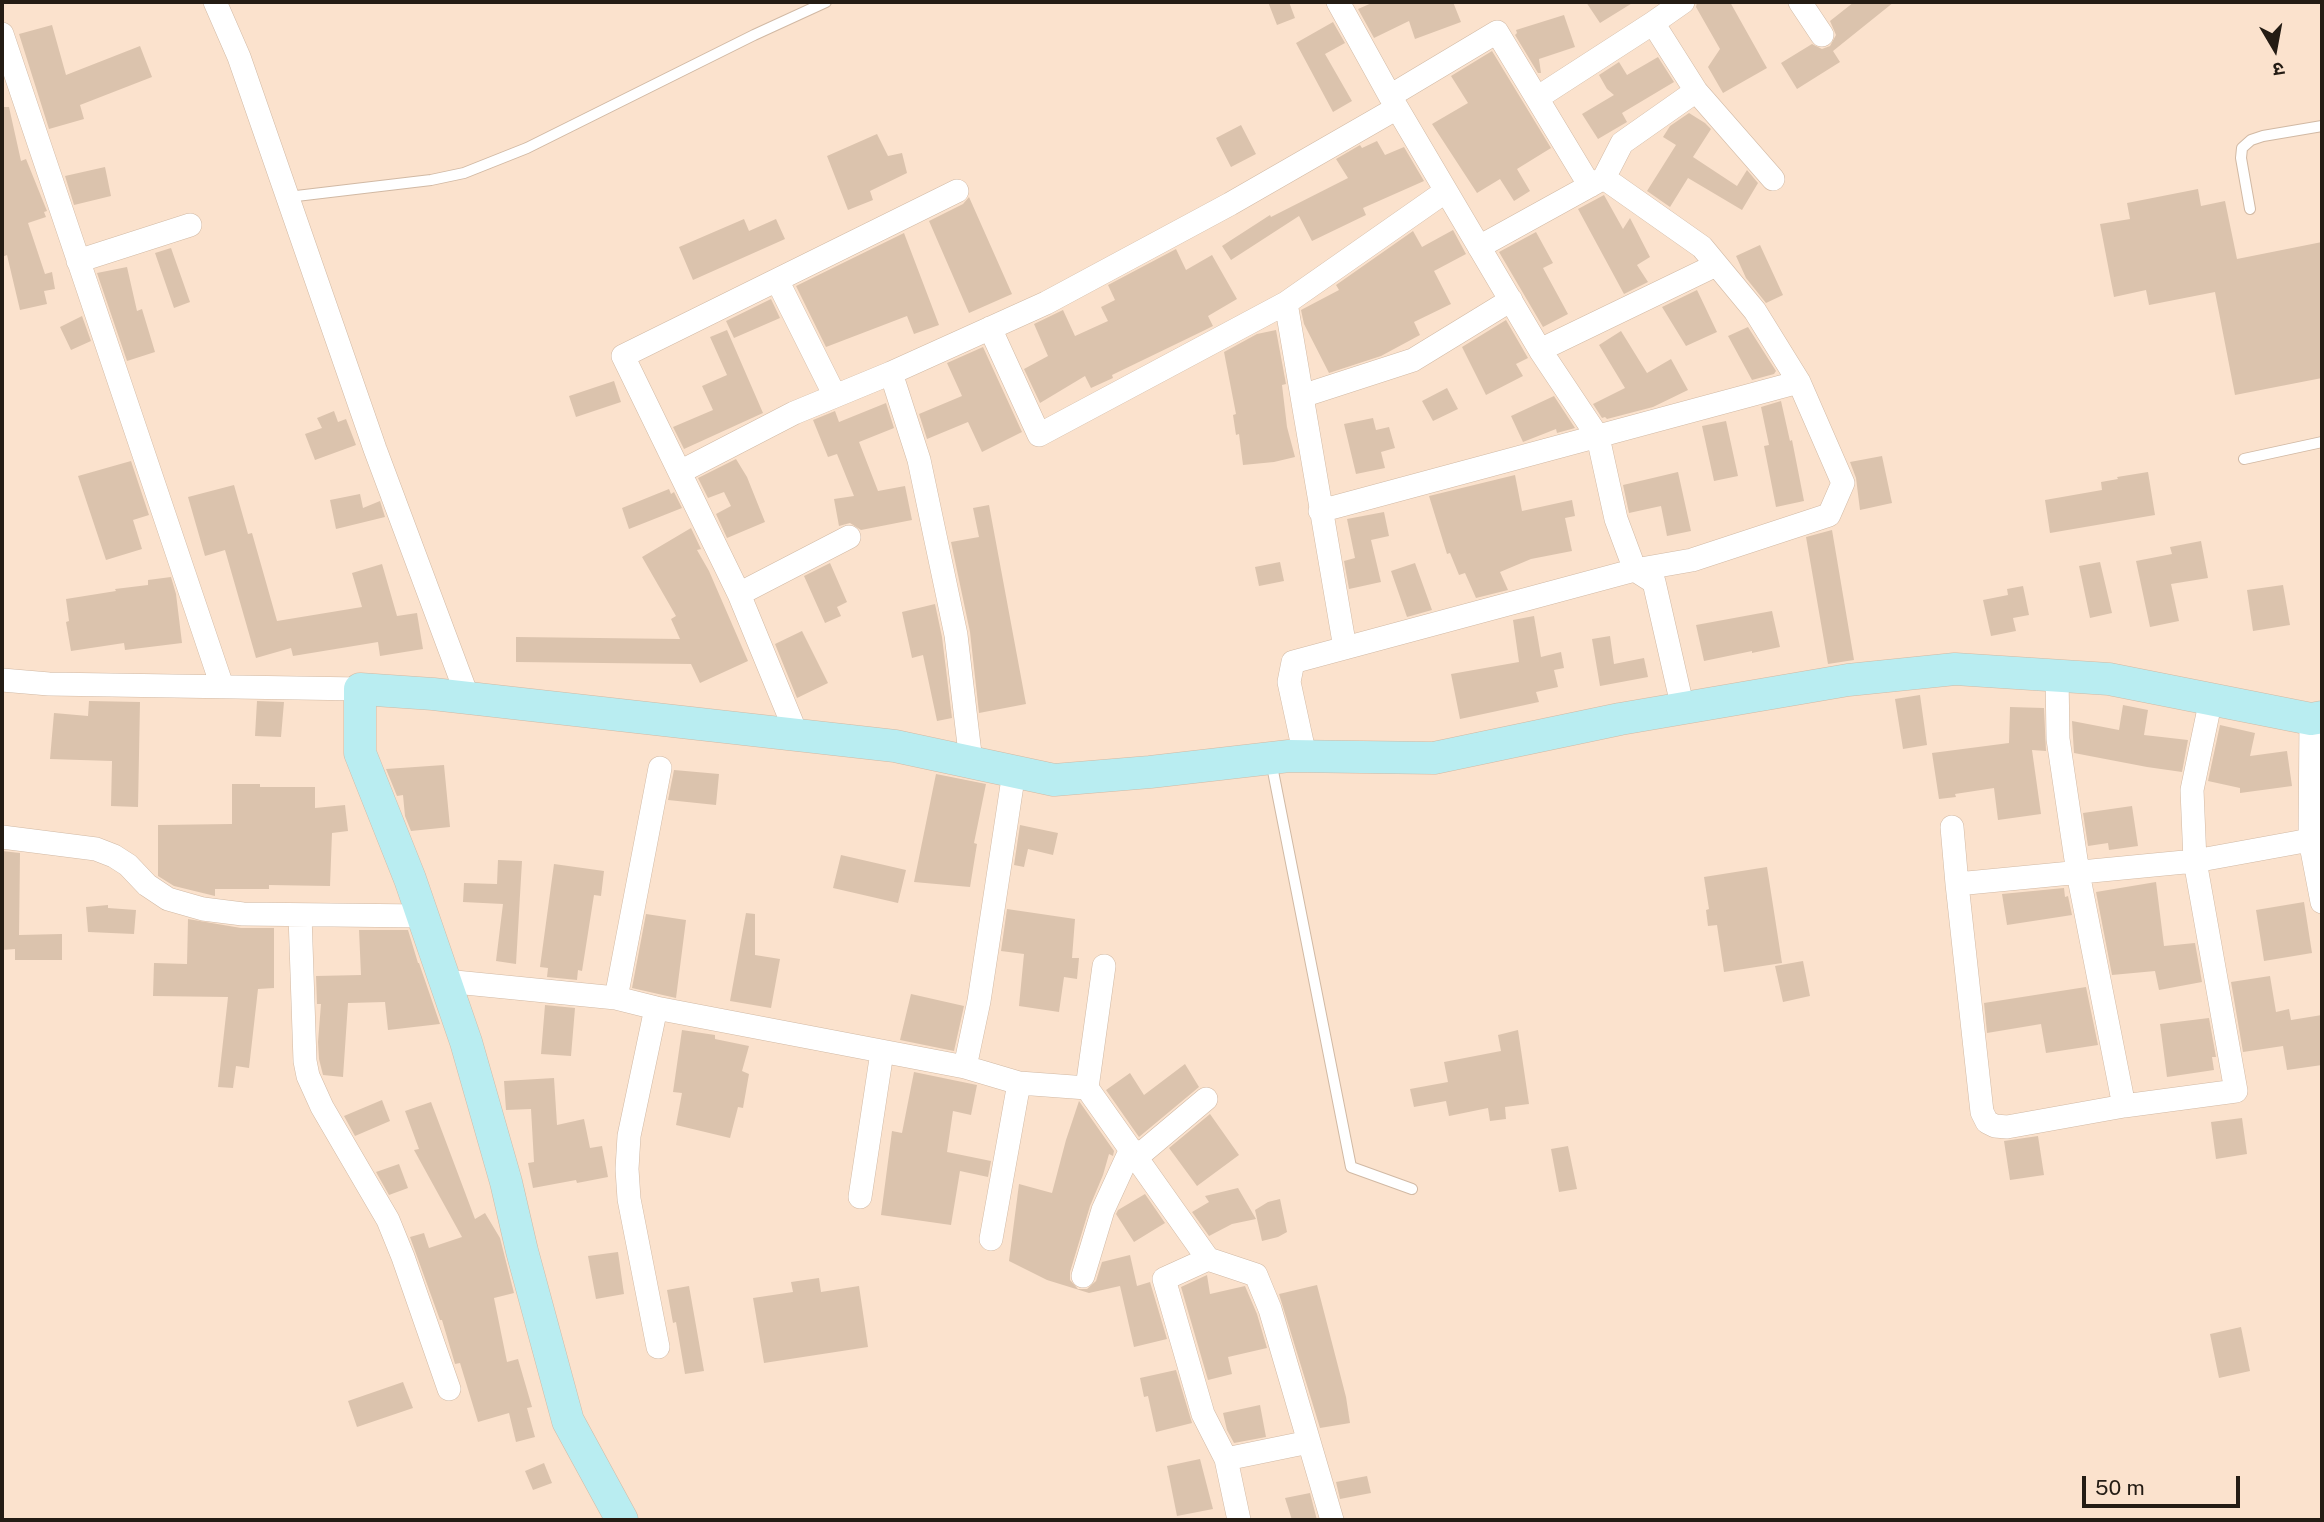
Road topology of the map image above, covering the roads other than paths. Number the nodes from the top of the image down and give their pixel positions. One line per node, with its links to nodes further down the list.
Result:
1 (215, 2): 17 (street)
2 (826, 2): 17 (lane)
3 (1338, 2): 11 (street)
4 (1683, 2): 6 (street)
5 (1800, 2): 8 (street)
6 (1653, 23): 9 (street); 10 (street)
7 (2, 34): 21 (street)
8 (1822, 35)
9 (1696, 91): 13 (street); 14 (street)
10 (1537, 98): 11 (street); 14 (street)
11 (1394, 102): 16 (street); 26 (street)
12 (2322, 126): 18 (lane)
13 (1773, 179)
14 (1597, 182): 20 (street); 22 (street)
15 (957, 191): 23 (street)
16 (1446, 191): 20 (street); 25 (street)
17 (287, 197): 45 (street)
18 (2250, 209)
19 (190, 225): 21 (street)
20 (1479, 247): 24 (street)
21 (78, 261): 43 (street)
22 (1716, 265): 27 (street); 29 (street)
23 (777, 280): 30 (street); 35 (street)
24 (1511, 300): 27 (street); 31 (street)
25 (1286, 303): 26 (street); 31 (street)
26 (990, 328): 28 (street)
27 (1540, 350): 32 (street)
28 (891, 373): 30 (street); 52 (street)
29 (1798, 383): 32 (street); 38 (street)
30 (835, 396): 35 (street)
31 (1302, 396): 36 (street)
32 (1598, 437): 36 (street); 38 (street)
33 (2322, 442): 34 (lane)
34 (2244, 459)
35 (680, 472): 39 (street)
36 (1320, 511): 40 (street)
37 (849, 537): 39 (street)
38 (1634, 570): 40 (street); 47 (street)
39 (739, 594): 49 (street)
40 (1345, 648): 50 (street)
41 (2057, 676): 46 (street); 47 (street); 59 (street)
42 (2, 680): 43 (street)
43 (222, 687): 44 (street)
44 (360, 689): 45 (street); 63 (street)
45 (468, 698): 49 (street)
46 (2211, 699): 48 (street); 58 (street)
47 (1683, 709): 50 (street)
48 (2317, 718): 57 (street)
49 (797, 735): 52 (street)
50 (1305, 757): 51 (street)
51 (1270, 759): 54 (street); 75 (lane)
52 (971, 762): 54 (street)
53 (660, 768): 66 (street)
54 (1014, 772): 69 (street)
55 (1952, 827): 60 (street)
56 (2, 837): 62 (street)
57 (2311, 840): 58 (street); 61 (street)
58 (2195, 861): 59 (street); 73 (street)
59 (2078, 873): 60 (street); 73 (street)
60 (1957, 884): 73 (street)
61 (2322, 902)
62 (300, 915): 63 (street); 81 (street)
63 (422, 916): 65 (street)
64 (1104, 966): 71 (street)
65 (445, 981): 66 (street); 84 (street)
66 (616, 998): 67 (street)
67 (656, 1008): 68 (street); 80 (street)
68 (882, 1052): 69 (street); 76 (street)
69 (965, 1067): 70 (street)
70 (1018, 1083): 71 (street); 77 (street)
71 (1087, 1088): 74 (street)
72 (1206, 1099): 74 (street)
73 (2124, 1106)
74 (1134, 1153): 78 (street); 79 (street)
75 (1412, 1189)
76 (860, 1197)
77 (991, 1238)
78 (1208, 1259): 82 (street); 83 (street)
79 (1083, 1276)
80 (658, 1347)
81 (449, 1389)
82 (1309, 1442): 83 (street); 86 (street)
83 (1226, 1460): 85 (street)
84 (622, 1520)
85 (1239, 1520)
86 (1332, 1520)

